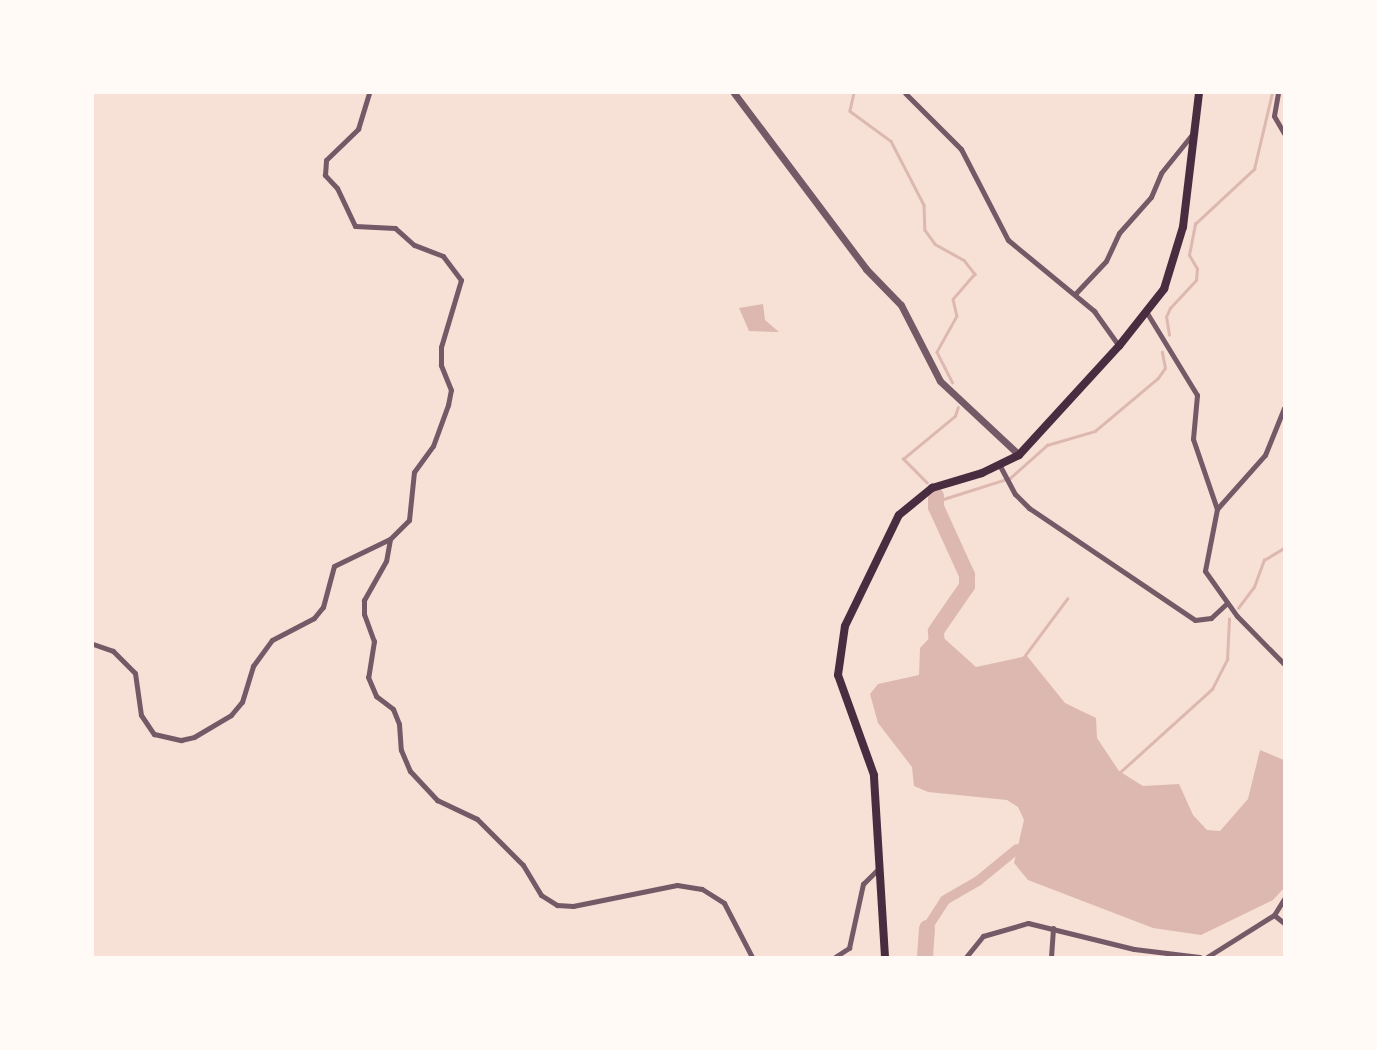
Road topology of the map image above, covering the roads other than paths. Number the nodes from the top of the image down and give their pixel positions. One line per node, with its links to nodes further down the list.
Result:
1 (369, 93): 15 (street)
2 (734, 93): 12 (street)
3 (905, 93): 8 (street)
4 (1199, 93): 6 (main road)
5 (1278, 93): 7 (street)
6 (1195, 130): 8 (street); 9 (main road)
7 (1284, 133)
8 (1075, 294): 10 (street)
9 (1147, 313): 10 (main road); 14 (street)
10 (1119, 346): 12 (main road)
11 (1284, 408): 14 (street)
12 (1019, 455): 13 (main road)
13 (1002, 471): 16 (street); 19 (main road)
14 (1217, 509): 16 (street)
15 (390, 539): 17 (street); 24 (street)
16 (1227, 603): 18 (street)
17 (93, 644)
18 (1284, 664)
19 (878, 869): 25 (street); 26 (main road)
20 (1284, 899): 21 (street)
21 (1274, 915): 22 (street); 30 (street)
22 (1284, 923)
23 (1053, 928): 27 (street); 28 (street); 29 (street)
24 (752, 957)
25 (835, 957)
26 (885, 957)
27 (965, 957)
28 (1051, 957)
29 (1200, 957)
30 (1207, 957)

